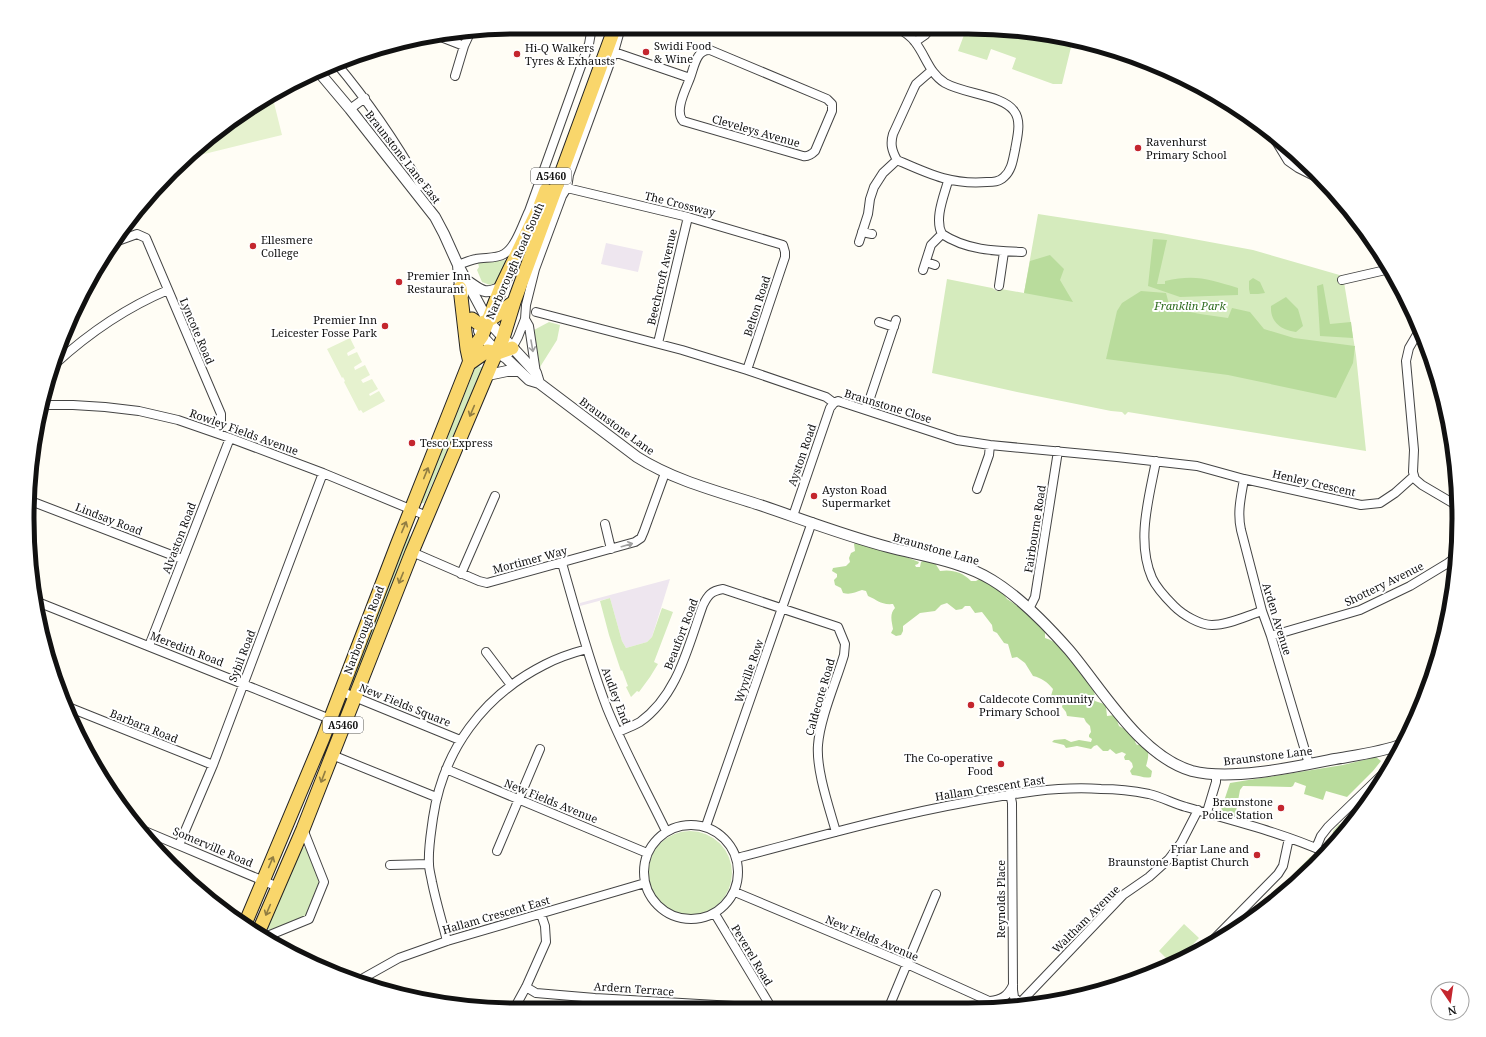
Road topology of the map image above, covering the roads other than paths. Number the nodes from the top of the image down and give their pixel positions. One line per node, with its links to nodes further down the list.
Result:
1 (591, 34): 37 (street, Narborough Road South)
2 (603, 34): 44 (main road, Narborough Road South / A5460)
3 (612, 34): 35 (main road, Narborough Road South / A5460)
4 (619, 34): 11 (street, Narborough Road South)
5 (907, 34): 9 (street)
6 (926, 34): 9 (street)
7 (468, 37): 10 (street)
8 (447, 39): 10 (street)
9 (915, 42): 13 (street)
10 (464, 46): 15 (street)
11 (614, 52): 16 (street); 24 (street, Narborough Road South)
12 (340, 68): 17 (street)
13 (931, 70): 20 (street); 22 (street)
14 (322, 76): 18 (street, Braunstone Lane East)
15 (455, 76)
16 (690, 78): 16 (street, Cleveleys Avenue)
17 (365, 98): 18 (street); 23 (street)
18 (350, 109): 37 (street, Braunstone Lane East)
19 (1281, 149): 21 (street)
20 (897, 160): 22 (street); 26 (street)
21 (1306, 172)
22 (948, 181): 28 (street)
23 (421, 186)
24 (567, 188): 25 (street, The Crossway); 31 (street, Narborough Road South)
25 (688, 217): 32 (street, The Crossway); 54 (street, Beechcroft Avenue)
26 (862, 232): 27 (street); 30 (street)
27 (872, 234)
28 (942, 234): 33 (street); 36 (street)
29 (123, 239): 45 (street, Lyncote Road)
30 (859, 242)
31 (545, 243): 35 (street, Narborough Road South); 49 (street, Narborough Road South)
32 (785, 248): 58 (street, Belton Road)
33 (1004, 252): 34 (street); 43 (street)
34 (1022, 252)
35 (530, 260): 46 (main road, Narborough Road South / A5460)
36 (926, 262): 38 (street); 39 (street)
37 (458, 265): 42 (street, Braunstone Lane East)
38 (935, 265)
39 (923, 270)
40 (1384, 270): 41 (street)
41 (1342, 280)
42 (463, 284): 44 (street); 48 (street, Braunstone Lane East); 50 (street, Braunstone Lane East); 57 (main road)
43 (998, 286)
44 (501, 287): 50 (main road, Narborough Road South / A5460)
45 (168, 290): 56 (street); 65 (street, Lyncote Road)
46 (514, 302): 50 (main road); 55 (main road, Narborough Road South / A5460)
47 (536, 312): 54 (street, Braunstone Close)
48 (472, 319): 50 (main road); 52 (street, Braunstone Lane East)
49 (525, 319): 55 (street, Narborough Road South); 61 (street, Narborough Road South, one-way to 61)
50 (488, 321): 52 (main road, Narborough Road South / A5460); 55 (street, Braunstone Lane East)
51 (879, 322): 64 (street)
52 (482, 336): 55 (street, Braunstone Lane East); 57 (main road, Narborough Road / A5460)
53 (1416, 336): 73 (street)
54 (658, 343): 58 (street, Braunstone Close)
55 (505, 349): 57 (main road); 59 (street, Braunstone Lane); 60 (main road, Narborough Road / A5460); 61 (street, Braunstone Lane)
56 (62, 358)
57 (470, 363): 79 (main road, Narborough Road / A5460, one-way to 57)
58 (747, 370): 62 (street, Braunstone Close)
59 (519, 371): 60 (street); 61 (street, Braunstone Lane)
60 (488, 375): 80 (main road, Narborough Road / A5460, one-way to 80)
61 (538, 378): 71 (street, Braunstone Lane)
62 (834, 403): 64 (street, Braunstone Close); 81 (street, Ayston Road)
63 (48, 405): 65 (street, Rowley Fields Avenue)
64 (866, 410): 67 (street, Braunstone Close)
65 (218, 434): 66 (street, Rowley Fields Avenue)
66 (230, 438): 72 (street, Rowley Fields Avenue); 86 (street, Alvaston Road)
67 (990, 445): 68 (street, Braunstone Close); 75 (street)
68 (1058, 451): 69 (street, Braunstone Close); 92 (street, Fairbourne Road)
69 (1156, 461): 70 (street, Braunstone Close); 93 (street)
70 (1197, 466): 74 (street, Henley Crescent)
71 (665, 472): 81 (street, Braunstone Lane); 84 (street, Mortimer Way, one-way to 71)
72 (323, 473): 79 (street, Rowley Fields Avenue); 98 (street, Sybil Road)
73 (1414, 476): 74 (street, Henley Crescent); 78 (street)
74 (1244, 479): 93 (street, Arden Avenue)
75 (976, 490)
76 (495, 496): 89 (street)
77 (35, 502): 86 (street, Lindsay Road)
78 (1451, 502)
79 (412, 510): 80 (street, Rowley Fields Avenue); 100 (main road, Narborough Road / A5460, one-way to 79)
80 (427, 516): 85 (main road, Narborough Road / A5460)
81 (793, 516): 82 (street, Braunstone Lane)
82 (812, 522): 91 (street, Wyville Row); 92 (street, Braunstone Lane)
83 (605, 524): 84 (street)
84 (612, 549): 88 (street, Mortimer Way)
85 (412, 552): 89 (street, Mortimer Way); 101 (main road, Narborough Road / A5460, one-way to 101)
86 (182, 559): 95 (street, Alvaston Road)
87 (1450, 562): 94 (street, Shottery Avenue)
88 (562, 563): 89 (street, Mortimer Way); 96 (street, Audley End)
89 (462, 574)
90 (41, 604): 95 (street, Meredith Road)
91 (782, 608): 104 (street, Beaufort Road); 119 (street, Wyville Row); 122 (street, Caldecote Road)
92 (1029, 609): 112 (street, Braunstone Lane)
93 (1262, 611): 94 (street, Arden Avenue)
94 (1271, 636): 109 (street, Arden Avenue)
95 (149, 646): 98 (street, Meredith Road)
96 (586, 649): 99 (street); 104 (street, Audley End)
97 (486, 652): 99 (street)
98 (243, 684): 103 (street, Meredith Road); 110 (street, Sybil Road)
99 (511, 685): 105 (street)
100 (340, 691): 101 (street, New Fields Square); 103 (main road, Narborough Road / A5460)
101 (354, 696): 105 (street, New Fields Square); 108 (main road, Narborough Road / A5460)
102 (74, 710): 110 (street, Barbara Road)
103 (330, 719): 133 (main road, Narborough Road / A5460, one-way to 103)
104 (618, 732): 121 (street, Audley End)
105 (460, 740): 111 (street)
106 (1394, 748): 109 (street, Braunstone Lane)
107 (540, 749): 116 (street)
108 (332, 755): 115 (street); 120 (main road, Narborough Road / A5460, one-way to 120)
109 (1309, 764): 112 (street, Braunstone Lane)
110 (213, 765): 125 (street, Sybil Road)
111 (446, 769): 115 (street); 116 (street, New Fields Avenue)
112 (1216, 775): 118 (street)
113 (1010, 794): 117 (street, Hallam Crescent East); 122 (street, Hallam Crescent East); 147 (street, Reynolds Place)
114 (1364, 796): 126 (street)
115 (436, 797): 131 (street)
116 (519, 800): 128 (street); 129 (street, New Fields Avenue)
117 (1198, 810): 118 (street, Hallam Crescent East); 151 (street, Waltham Avenue)
118 (1207, 812): 124 (street, Hallam Crescent East)
119 (706, 826): 121 (street); 130 (street)
120 (302, 829): 135 (main road, Narborough Road / A5460); 143 (street)
121 (666, 831): 129 (street)
122 (836, 832): 130 (street, Hallam Crescent East)
123 (150, 833): 125 (street, Somerville Road)
124 (1289, 838): 126 (street, Hallam Crescent East); 142 (street)
125 (180, 845): 133 (street, Somerville Road)
126 (1316, 848): 127 (street, Hallam Crescent East)
127 (1321, 850)
128 (498, 851)
129 (647, 853): 134 (street)
130 (737, 858): 136 (street)
131 (429, 864): 132 (street); 144 (street)
132 (390, 865)
133 (263, 880): 135 (street, Somerville Road); 140 (main road, Narborough Road / A5460)
134 (644, 883): 138 (street, Hallam Crescent East); 139 (street)
135 (278, 886): 141 (main road, Narborough Road / A5460, one-way to 141)
136 (735, 892): 139 (street); 145 (street, New Fields Avenue)
137 (936, 894): 145 (street)
138 (541, 914): 144 (street, Hallam Crescent East); 148 (street)
139 (715, 914): 156 (street, Peverel Road)
140 (247, 919)
141 (260, 928)
142 (1223, 930)
143 (271, 935)
144 (447, 940): 146 (street, Hallam Crescent East)
145 (907, 964): 152 (street, New Fields Avenue); 157 (street)
146 (364, 977)
147 (1013, 985): 150 (street, Reynolds Place); 152 (street)
148 (526, 987): 149 (street, Ardern Terrace); 153 (street)
149 (595, 998): 154 (street); 155 (street, Ardern Terrace)
150 (1016, 1000)
151 (1022, 1000)
152 (989, 1001)
153 (517, 1003)
154 (595, 1003)
155 (654, 1003)
156 (769, 1003)
157 (891, 1003)

